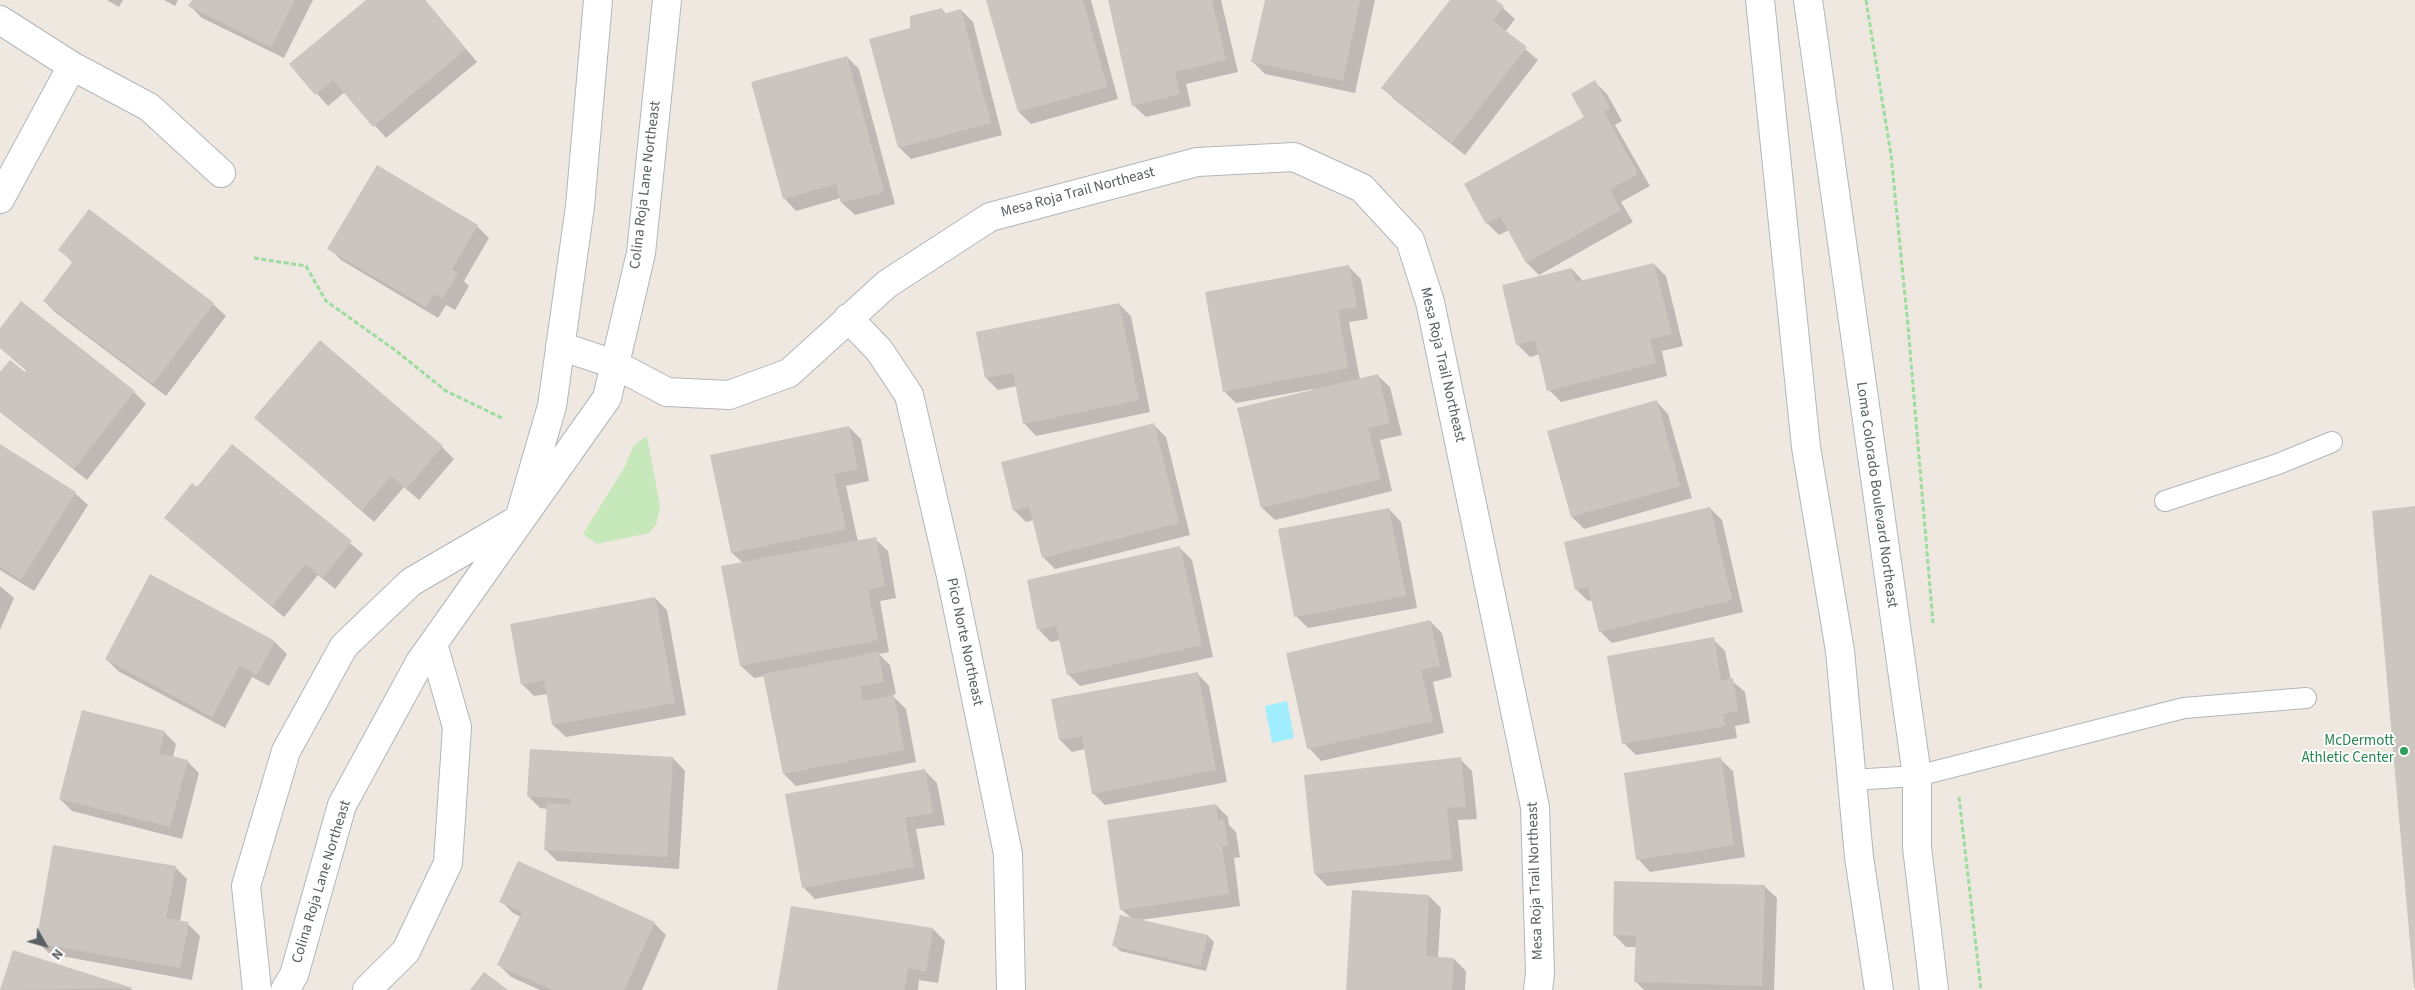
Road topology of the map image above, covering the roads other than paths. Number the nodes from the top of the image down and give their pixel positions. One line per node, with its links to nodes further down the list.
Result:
1 (598, 0): 10 (street, Colina Roja Lane Northeast)
2 (667, 0): 11 (street, Colina Roja Lane Northeast)
3 (1760, 0): 18 (street)
4 (1808, 0): 17 (street, Loma Colorado Boulevard Northeast)
5 (0, 20): 6 (street)
6 (72, 66): 7 (street); 8 (street)
7 (220, 173)
8 (0, 199)
9 (848, 318): 11 (street, Mesa Roja Trail Northeast); 22 (street, Pico Norte Northeast); 23 (street, Mesa Roja Trail Northeast)
10 (560, 346): 11 (street, Mesa Roja Trail Northeast); 14 (street, Colina Roja Lane Northeast)
11 (614, 364): 14 (street, Colina Roja Lane Northeast)
12 (2332, 442): 13 (lane)
13 (2165, 501)
14 (519, 519): 15 (street, Colina Roja Lane Northeast); 19 (street, Colina Roja Lane Northeast)
15 (433, 644): 20 (street, Colina Roja Lane Northeast); 21 (street)
16 (2306, 698): 17 (lane)
17 (1917, 776): 18 (lane); 25 (street, Loma Colorado Boulevard Northeast)
18 (1851, 780): 24 (street)
19 (257, 990)
20 (285, 990)
21 (367, 990)
22 (1011, 990)
23 (1538, 990)
24 (1879, 990)
25 (1934, 990)

